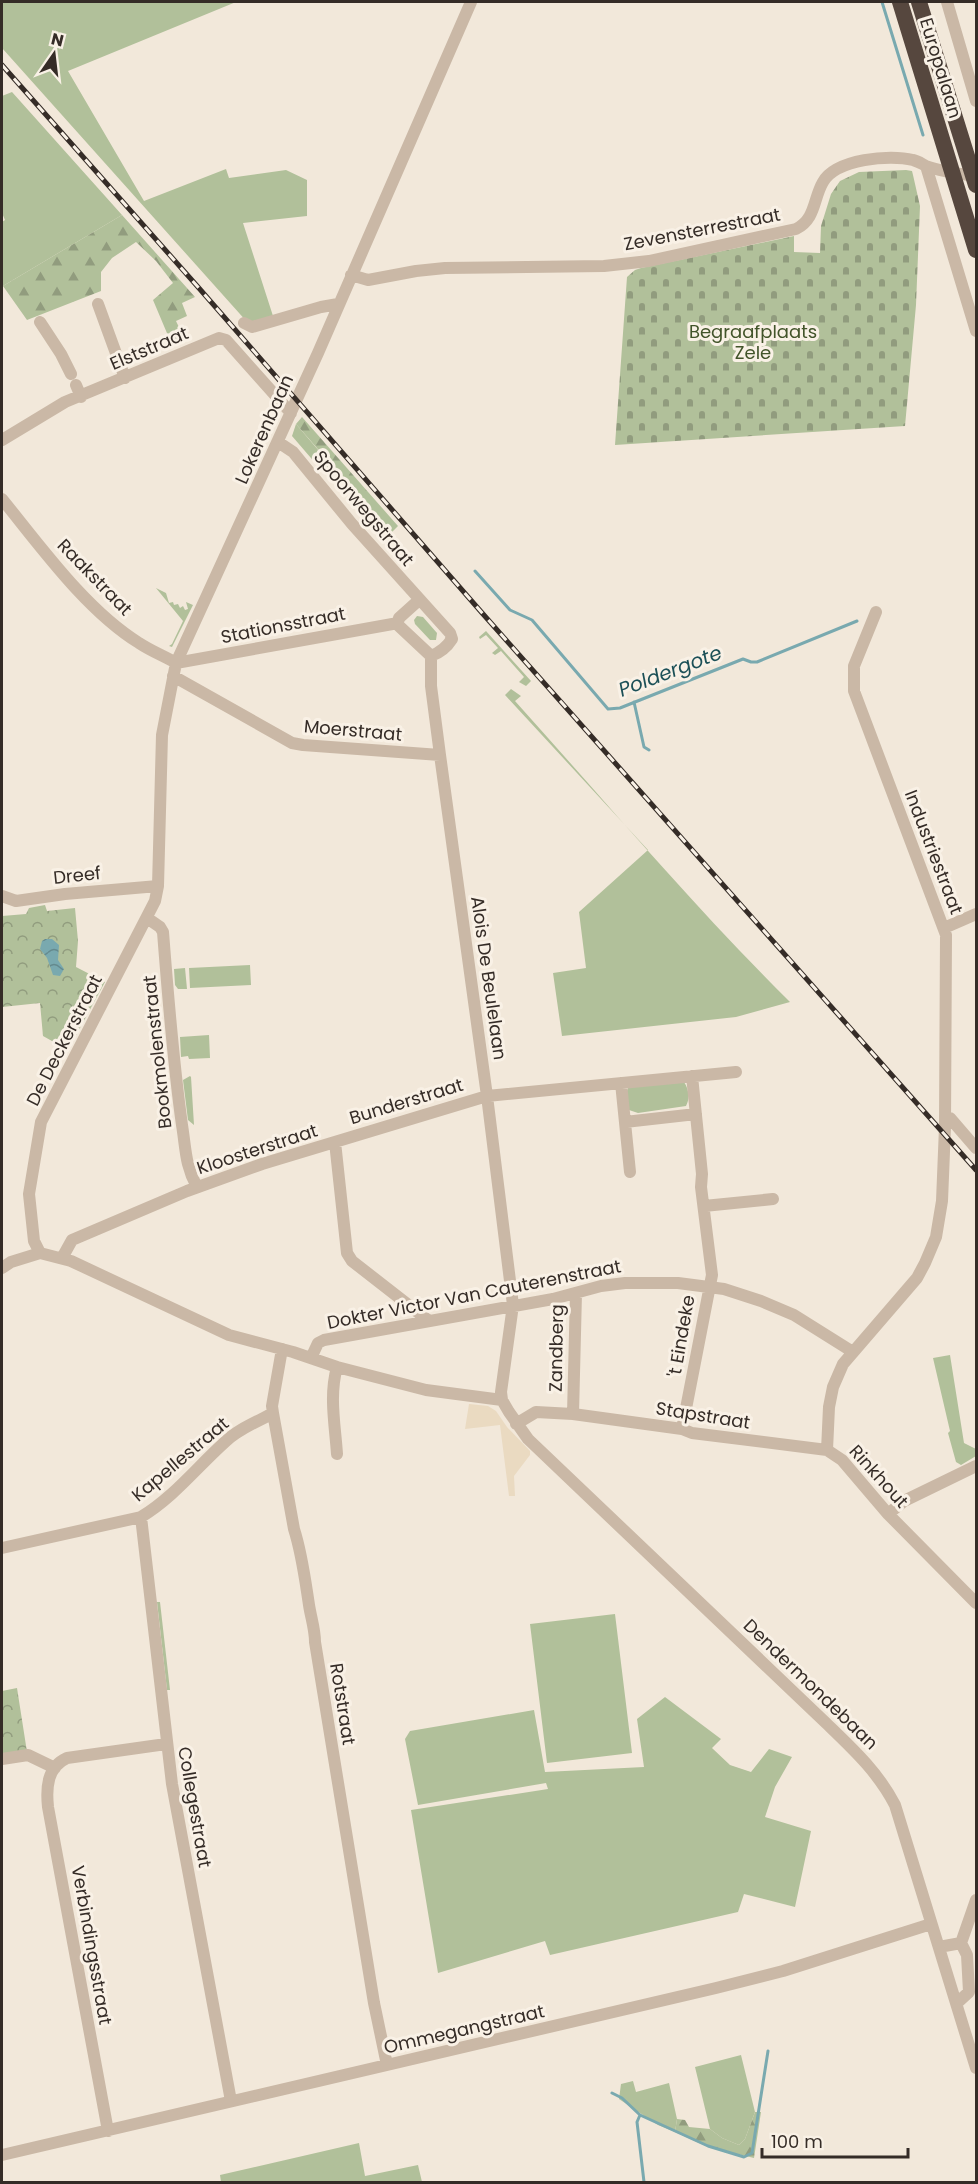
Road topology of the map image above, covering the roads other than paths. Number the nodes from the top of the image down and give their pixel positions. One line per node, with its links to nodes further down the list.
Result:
1 (471, 2): 10 (street, Lokerenbaan)
2 (900, 2): 7 (highway, Europalaan)
3 (919, 2): 8 (highway, Europalaan)
4 (947, 2): 5 (street)
5 (976, 101)
6 (926, 166): 7 (street, Zevensterrestraat); 10 (street, Zevensterrestraat); 15 (street)
7 (952, 172): 8 (street, Zevensterrestraat); 9 (highway, Europalaan)
8 (976, 179)
9 (976, 250)
10 (351, 275): 12 (street, Lokerenbaan)
11 (98, 304): 16 (street)
12 (338, 304): 14 (street); 18 (street, Lokerenbaan)
13 (39, 322): 17 (street)
14 (244, 323)
15 (976, 331)
16 (125, 378): 17 (street, Elststraat); 18 (street, Elststraat)
17 (81, 397): 19 (street, Elststraat)
18 (291, 412): 20 (street, Lokerenbaan)
19 (2, 440)
20 (278, 442): 22 (street, Spoorwegstraat); 26 (street, Lokerenbaan)
21 (2, 499): 26 (street, Raakstraat)
22 (419, 600): 24 (street); 25 (street, Spoorwegstraat)
23 (876, 612): 33 (street, Industriestraat)
24 (398, 622): 25 (street); 26 (street, Stationsstraat)
25 (431, 656): 28 (street, Alois De Beulelaan)
26 (176, 663): 27 (street, Lokerenbaan)
27 (173, 676): 28 (street, Moerstraat); 29 (street, Lokerenbaan)
28 (440, 755): 37 (street, Alois De Beulelaan)
29 (159, 886): 30 (street, Dreef); 32 (street, De Deckerstraat)
30 (2, 896)
31 (976, 914): 33 (street)
32 (147, 918): 44 (street, Bookmolenstraat); 47 (street, De Deckerstraat)
33 (944, 928): 39 (street, Industriestraat)
34 (735, 1072): 35 (street, Bunderstraat)
35 (692, 1076): 36 (street, Bunderstraat); 38 (street, 't Eindeke)
36 (621, 1083): 37 (street, Bunderstraat); 40 (street)
37 (487, 1096): 41 (street, Bunderstraat); 52 (street, Alois De Beulelaan)
38 (696, 1114): 40 (street); 46 (street, 't Eindeke)
39 (945, 1116): 42 (street); 55 (street, Industriestraat)
40 (626, 1122): 43 (street)
41 (335, 1142): 44 (street, Kloosterstraat); 53 (street, Kloosterstraat)
42 (976, 1148)
43 (630, 1172)
44 (197, 1187): 48 (street, Kloosterstraat)
45 (773, 1198): 46 (street)
46 (704, 1206): 50 (street, 't Eindeke)
47 (40, 1253): 48 (street); 49 (street)
48 (62, 1258): 54 (street)
49 (2, 1268)
50 (709, 1286): 51 (street, Dokter Victor Van Cauterenstraat); 55 (street, Dokter Victor Van Cauterenstraat); 62 (street, 't Eindeke)
51 (576, 1293): 52 (street, Dokter Victor Van Cauterenstraat); 60 (street, Zandberg)
52 (513, 1305): 53 (street, Dokter Victor Van Cauterenstraat); 58 (street)
53 (429, 1321): 56 (street, Dokter Victor Van Cauterenstraat)
54 (282, 1349): 56 (street); 59 (street, Rotstraat)
55 (853, 1352): 63 (street, Rinkhout)
56 (311, 1358): 57 (street)
57 (337, 1367): 58 (street); 64 (street)
58 (502, 1400): 61 (street, Dendermondebaan)
59 (273, 1413): 67 (street, Kapellestraat); 78 (street, Rotstraat)
60 (573, 1414): 61 (street, Zandberg); 62 (street, Stapstraat)
61 (516, 1424): 74 (street, Dendermondebaan)
62 (682, 1429): 63 (street, Stapstraat)
63 (827, 1450): 66 (street, Rinkhout)
64 (337, 1454)
65 (976, 1466): 66 (street)
66 (888, 1514): 69 (street, Rinkhout)
67 (141, 1517): 68 (street, Kapellestraat); 70 (street, Collegestraat)
68 (2, 1548)
69 (976, 1603)
70 (166, 1744): 72 (street); 80 (street, Collegestraat)
71 (2, 1759): 72 (street)
72 (55, 1768): 81 (street, Verbindingsstraat)
73 (976, 1900): 75 (street)
74 (931, 1924): 76 (street, Dendermondebaan); 78 (street, Ommegangstraat)
75 (961, 1943): 76 (street); 77 (street)
76 (939, 1947): 77 (street, Dendermondebaan)
77 (957, 2003): 79 (street, Dendermondebaan)
78 (387, 2065): 80 (street, Ommegangstraat)
79 (976, 2068)
80 (231, 2101): 81 (street, Ommegangstraat)
81 (108, 2131): 82 (street, Ommegangstraat)
82 (2, 2155)

